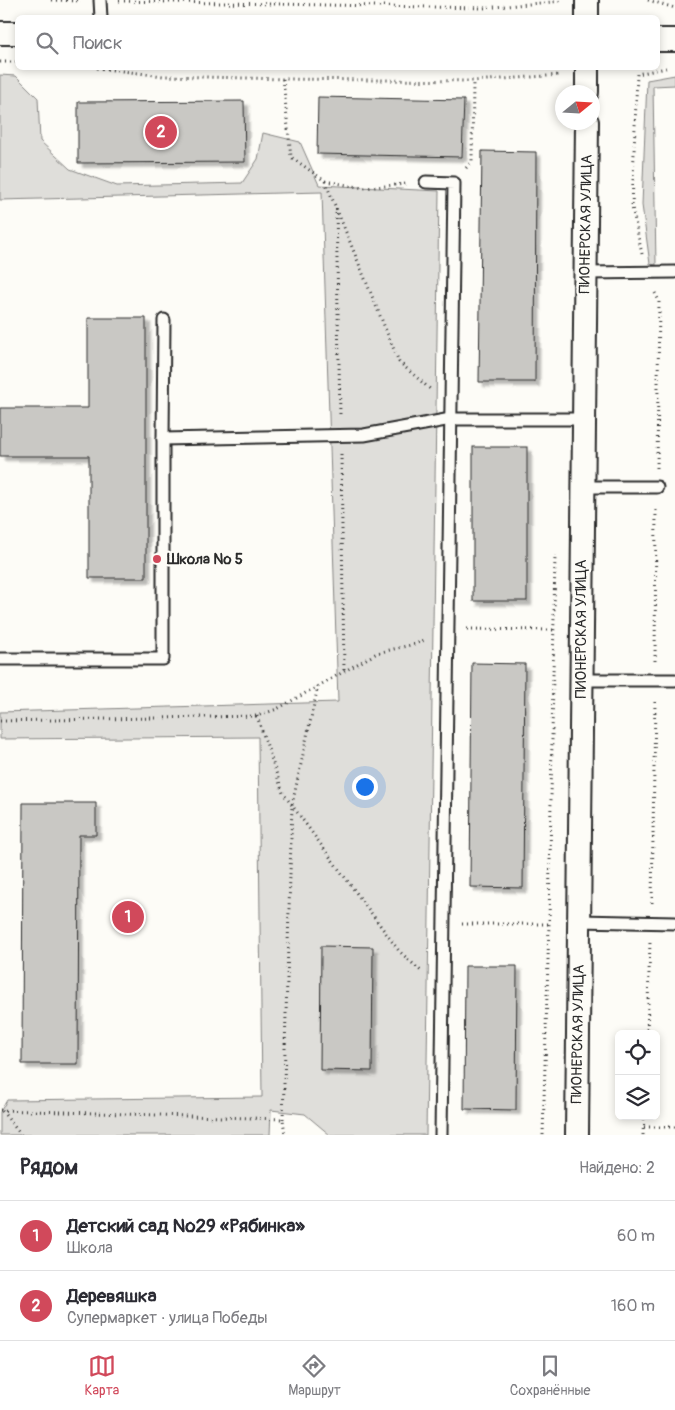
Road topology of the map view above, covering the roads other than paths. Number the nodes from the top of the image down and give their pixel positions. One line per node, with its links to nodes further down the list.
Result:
1 (578, 0): 4 (street)
2 (100, 1): 3 (lane)
3 (100, 15)
4 (586, 15)
5 (0, 33): 6 (street)
6 (15, 33)
7 (660, 40): 8 (street)
8 (675, 40)
9 (578, 71): 10 (street)
10 (584, 85)
11 (587, 130): 14 (street, ПИОНЕРСКАЯ УЛИЦА)
12 (426, 182): 16 (lane)
13 (675, 272): 14 (lane)
14 (585, 273): 17 (street, ПИОНЕРСКАЯ УЛИЦА)
15 (164, 320): 18 (lane)
16 (451, 413): 17 (lane); 18 (lane); 26 (lane)
17 (583, 419): 19 (street, ПИОНЕРСКАЯ УЛИЦА)
18 (163, 439): 21 (lane)
19 (582, 487): 20 (lane); 22 (street, ПИОНЕРСКАЯ УЛИЦА)
20 (656, 488)
21 (0, 659)
22 (581, 680): 23 (lane); 24 (street, ПИОНЕРСКАЯ УЛИЦА)
23 (675, 680)
24 (579, 921): 25 (lane); 27 (street, ПИОНЕРСКАЯ УЛИЦА)
25 (675, 922)
26 (441, 1135)
27 (577, 1135)

